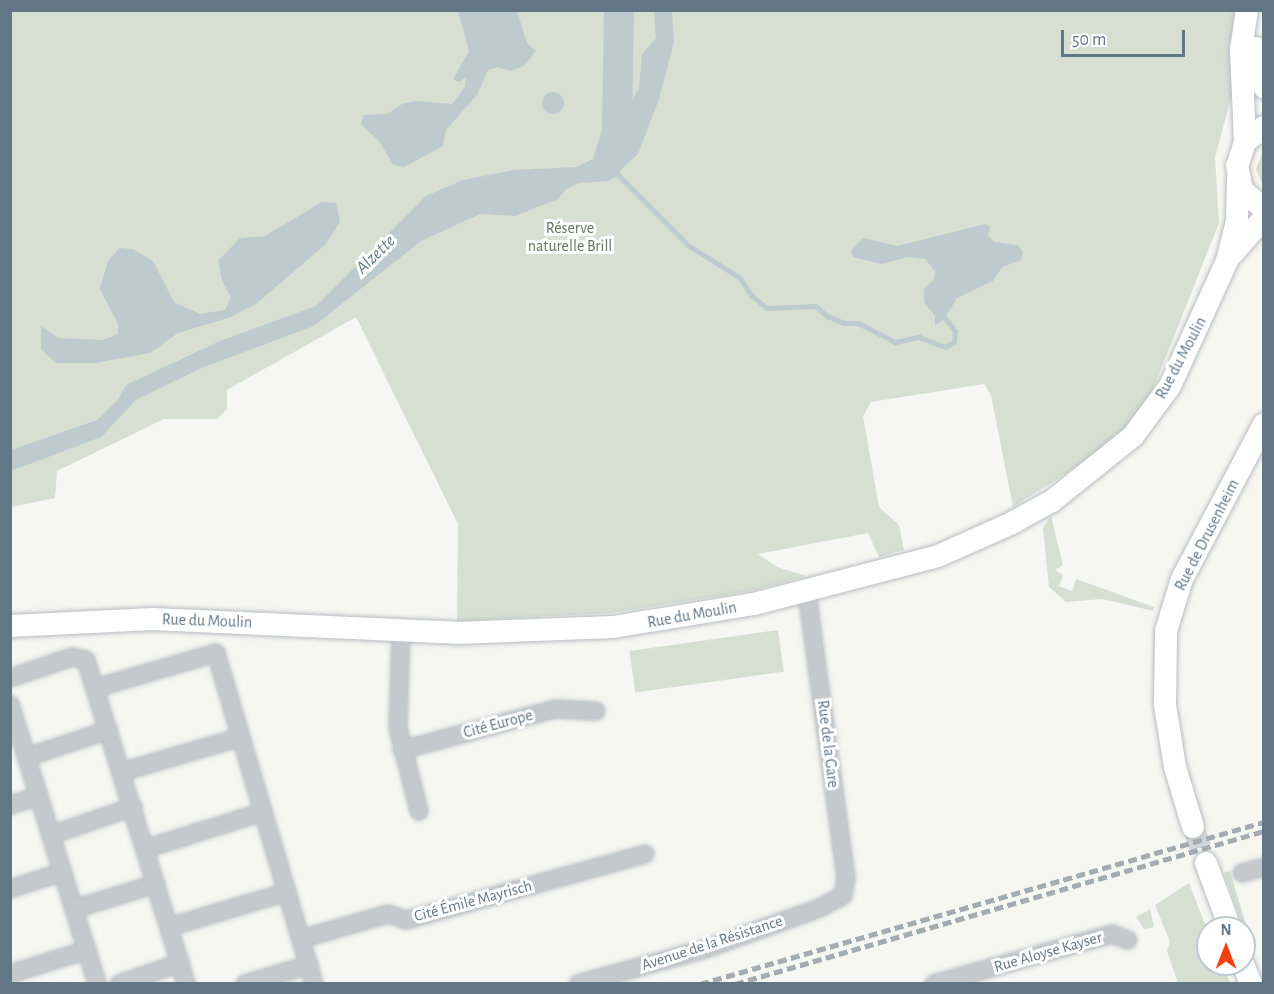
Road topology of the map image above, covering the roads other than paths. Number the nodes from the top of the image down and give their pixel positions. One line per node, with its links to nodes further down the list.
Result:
1 (1247, 10): 5 (main road)
2 (1260, 10): 3 (main road)
3 (1263, 87)
4 (1263, 128): 5 (main road)
5 (1245, 142): 6 (main road)
6 (1238, 179): 7 (main road); 9 (main road)
7 (1263, 209)
8 (1263, 218): 9 (main road)
9 (1227, 261): 11 (main road, Rue du Moulin)
10 (1263, 424): 28 (main road, Rue de Drusenheim)
11 (807, 592): 13 (main road, Rue du Moulin); 39 (street, Rue de la Gare)
12 (10, 626): 13 (main road, Rue du Moulin)
13 (401, 631): 20 (street)
14 (10, 678): 15 (street)
15 (96, 688): 18 (street); 19 (street)
16 (596, 711): 20 (street, Cité Europe)
17 (12, 712): 21 (street)
18 (109, 730): 21 (street); 22 (street)
19 (241, 737): 22 (street); 27 (street)
20 (402, 750): 26 (street)
21 (27, 757): 23 (street)
22 (122, 772): 25 (street)
23 (39, 796): 24 (street); 29 (street)
24 (10, 805)
25 (133, 807): 29 (street); 30 (street)
26 (419, 810)
27 (263, 812): 30 (street); 38 (street)
28 (1192, 827)
29 (51, 835): 34 (street)
30 (145, 849): 36 (street)
31 (645, 854): 43 (street, Cité Émile Mayrisch)
32 (1206, 863): 41 (main road)
33 (1263, 867): 35 (street)
34 (62, 872): 37 (street); 40 (street)
35 (1242, 873)
36 (156, 884): 40 (street); 42 (street)
37 (10, 889)
38 (287, 892): 42 (street); 43 (street)
39 (843, 895): 54 (street, Avenue de la Résistance)
40 (74, 909): 45 (street)
41 (1226, 916)
42 (169, 927): 46 (street)
43 (301, 939): 47 (street)
44 (1128, 940): 55 (street, Rue Aloyse Kayser)
45 (87, 950): 48 (street); 49 (street)
46 (180, 963): 50 (street); 51 (street)
47 (309, 965): 52 (street); 53 (street)
48 (10, 974)
49 (97, 984)
50 (119, 984)
51 (186, 984)
52 (245, 984)
53 (314, 984)
54 (578, 984)
55 (934, 984)

